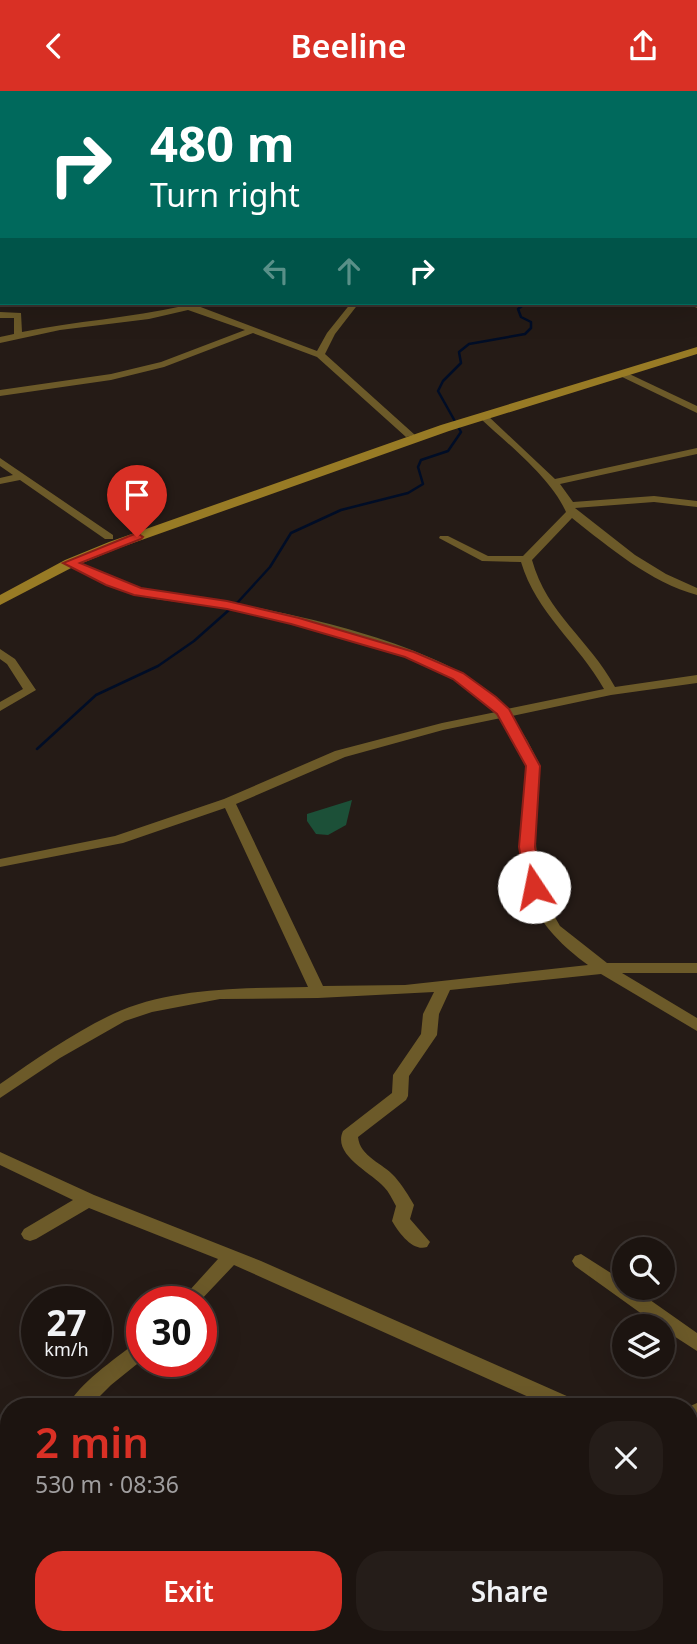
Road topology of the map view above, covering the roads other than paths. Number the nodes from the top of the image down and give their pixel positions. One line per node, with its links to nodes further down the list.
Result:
1 (20, 305): 5 (street)
2 (187, 305): 6 (street); 7 (street)
3 (353, 305): 11 (street)
4 (0, 314): 5 (street)
5 (18, 315): 7 (street)
6 (254, 330): 11 (street); 13 (street)
7 (18, 336): 8 (street)
8 (0, 340)
9 (697, 341): 14 (main road)
10 (697, 350): 12 (main road)
11 (320, 355): 19 (street)
12 (623, 374): 14 (main road); 15 (street)
13 (0, 393)
14 (520, 403): 16 (main road); 17 (main road)
15 (697, 410)
16 (484, 417): 17 (main road); 24 (street)
17 (468, 419): 18 (main road)
18 (444, 425): 19 (main road); 25 (main road)
19 (410, 435): 25 (main road)
20 (697, 451): 24 (street)
21 (0, 461): 22 (street)
22 (22, 476): 23 (street); 28 (street)
23 (0, 481)
24 (551, 483): 27 (street)
25 (273, 486): 28 (main road); 31 (main road)
26 (697, 504): 27 (street)
27 (571, 508): 30 (street); 33 (street)
28 (109, 537): 32 (main road)
29 (444, 538): 30 (street)
30 (526, 559): 37 (street)
31 (70, 563): 34 (main road); 39 (street)
32 (0, 591)
33 (697, 592)
34 (0, 600)
35 (0, 653): 38 (street)
36 (697, 679): 37 (street)
37 (611, 691): 39 (street)
38 (0, 707)
39 (503, 712): 40 (street); 42 (street)
40 (229, 802): 41 (street); 45 (street)
41 (0, 863)
42 (606, 968): 43 (street); 44 (street); 46 (street)
43 (697, 968)
44 (445, 985): 45 (street); 51 (street)
45 (318, 993): 47 (street)
46 (697, 1025)
47 (0, 1092)
48 (0, 1158): 49 (street)
49 (88, 1200): 50 (street); 52 (street)
50 (30, 1234)
51 (421, 1242)
52 (231, 1257): 54 (street); 58 (street)
53 (581, 1261): 55 (street)
54 (203, 1286)
55 (697, 1343)
56 (126, 1362): 57 (street)
57 (86, 1398)
58 (551, 1398)

